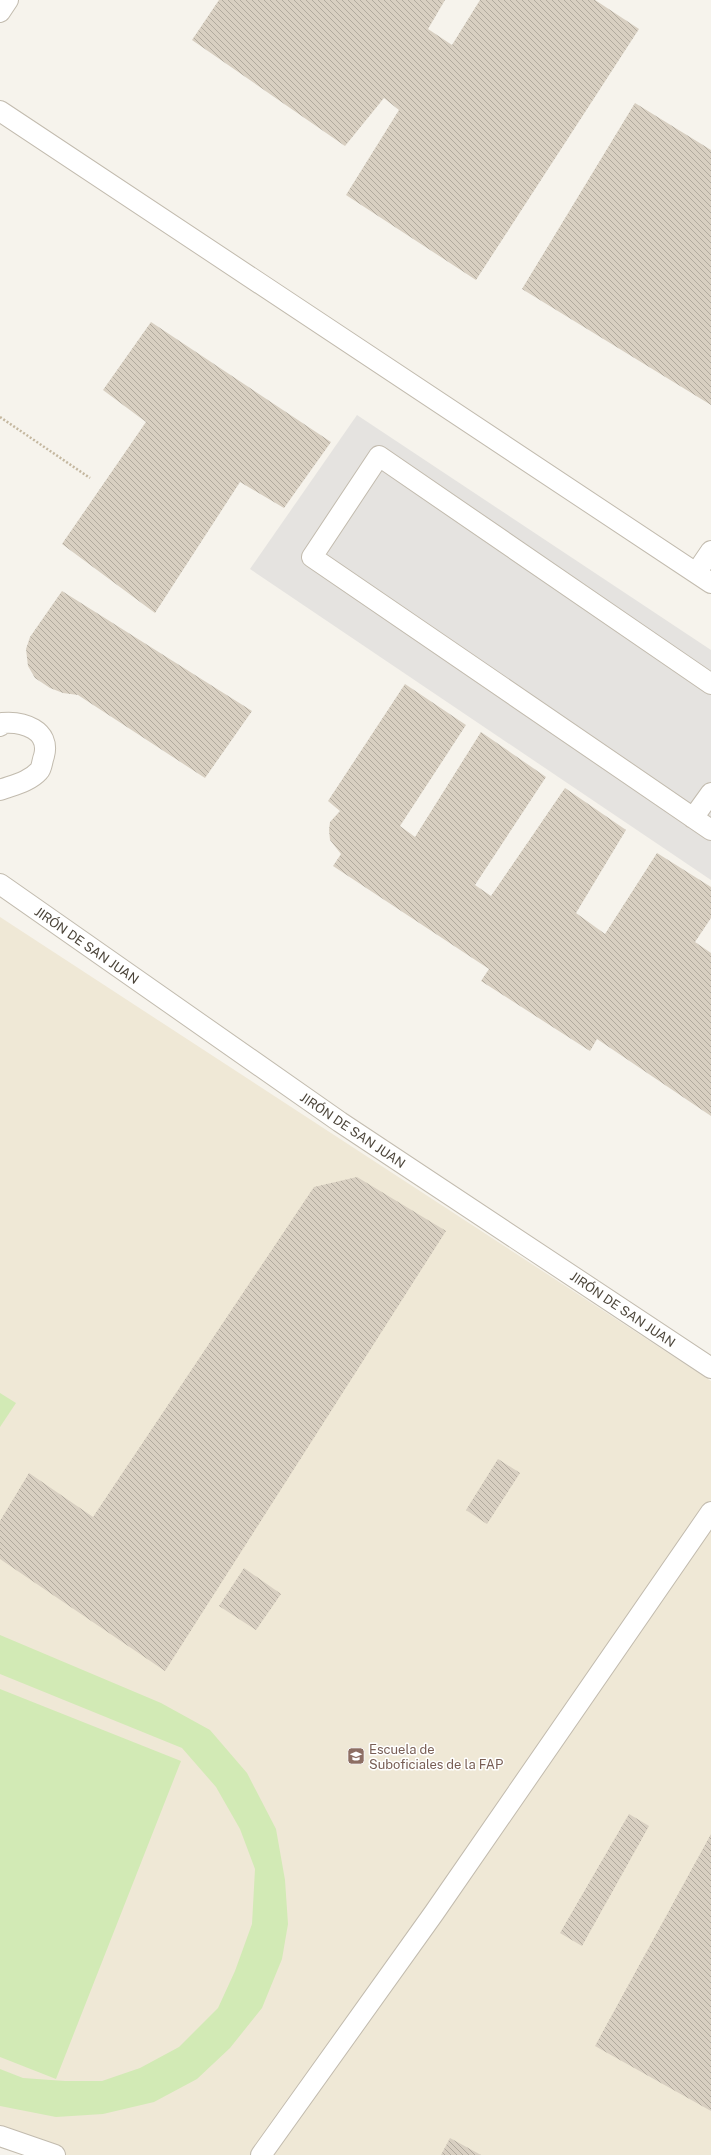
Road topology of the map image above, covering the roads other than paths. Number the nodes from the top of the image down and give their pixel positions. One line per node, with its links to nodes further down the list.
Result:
1 (8, 0): 2 (lane)
2 (0, 12)
3 (0, 111): 5 (lane)
4 (711, 551): 5 (lane)
5 (704, 578)
6 (711, 684): 10 (lane)
7 (0, 726): 8 (lane)
8 (0, 790)
9 (711, 793): 10 (lane)
10 (693, 818): 11 (lane)
11 (711, 830)
12 (0, 884): 13 (lane, JIRÓN DE SAN JUAN)
13 (711, 1368)
14 (711, 1512): 17 (lane)
15 (0, 2136): 16 (lane)
16 (55, 2155)
17 (261, 2155)

